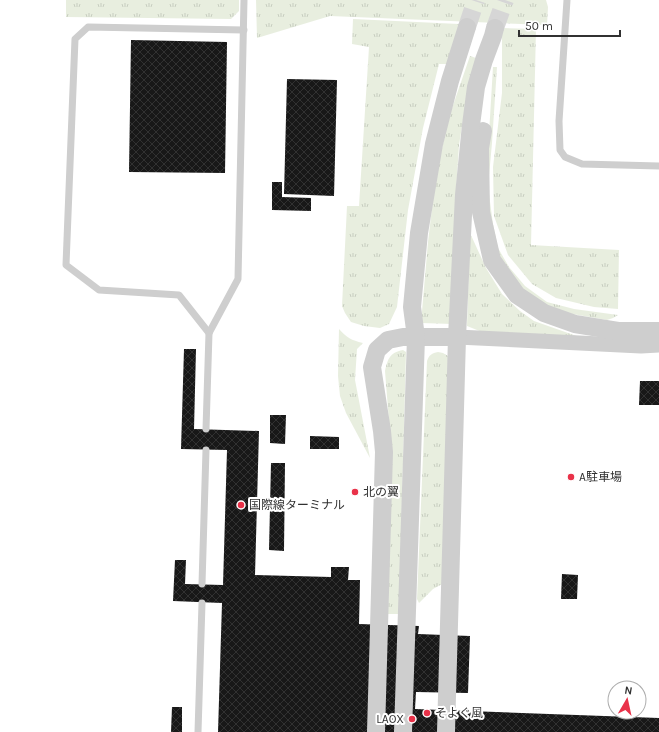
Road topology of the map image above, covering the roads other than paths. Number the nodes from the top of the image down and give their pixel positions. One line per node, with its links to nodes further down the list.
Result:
1 (244, 0): 4 (lane)
2 (567, 0): 5 (lane)
3 (467, 27): 8 (street)
4 (244, 30): 7 (lane); 7 (lane)
5 (659, 166)
6 (659, 331): 9 (street)
7 (209, 333): 11 (lane)
8 (416, 337): 9 (street); 16 (street); 17 (street)
9 (457, 337): 10 (street); 18 (street)
10 (659, 344)
11 (206, 430)
12 (206, 450): 13 (lane)
13 (202, 584)
14 (202, 603): 15 (lane)
15 (198, 732)
16 (376, 732)
17 (403, 732)
18 (446, 732)

